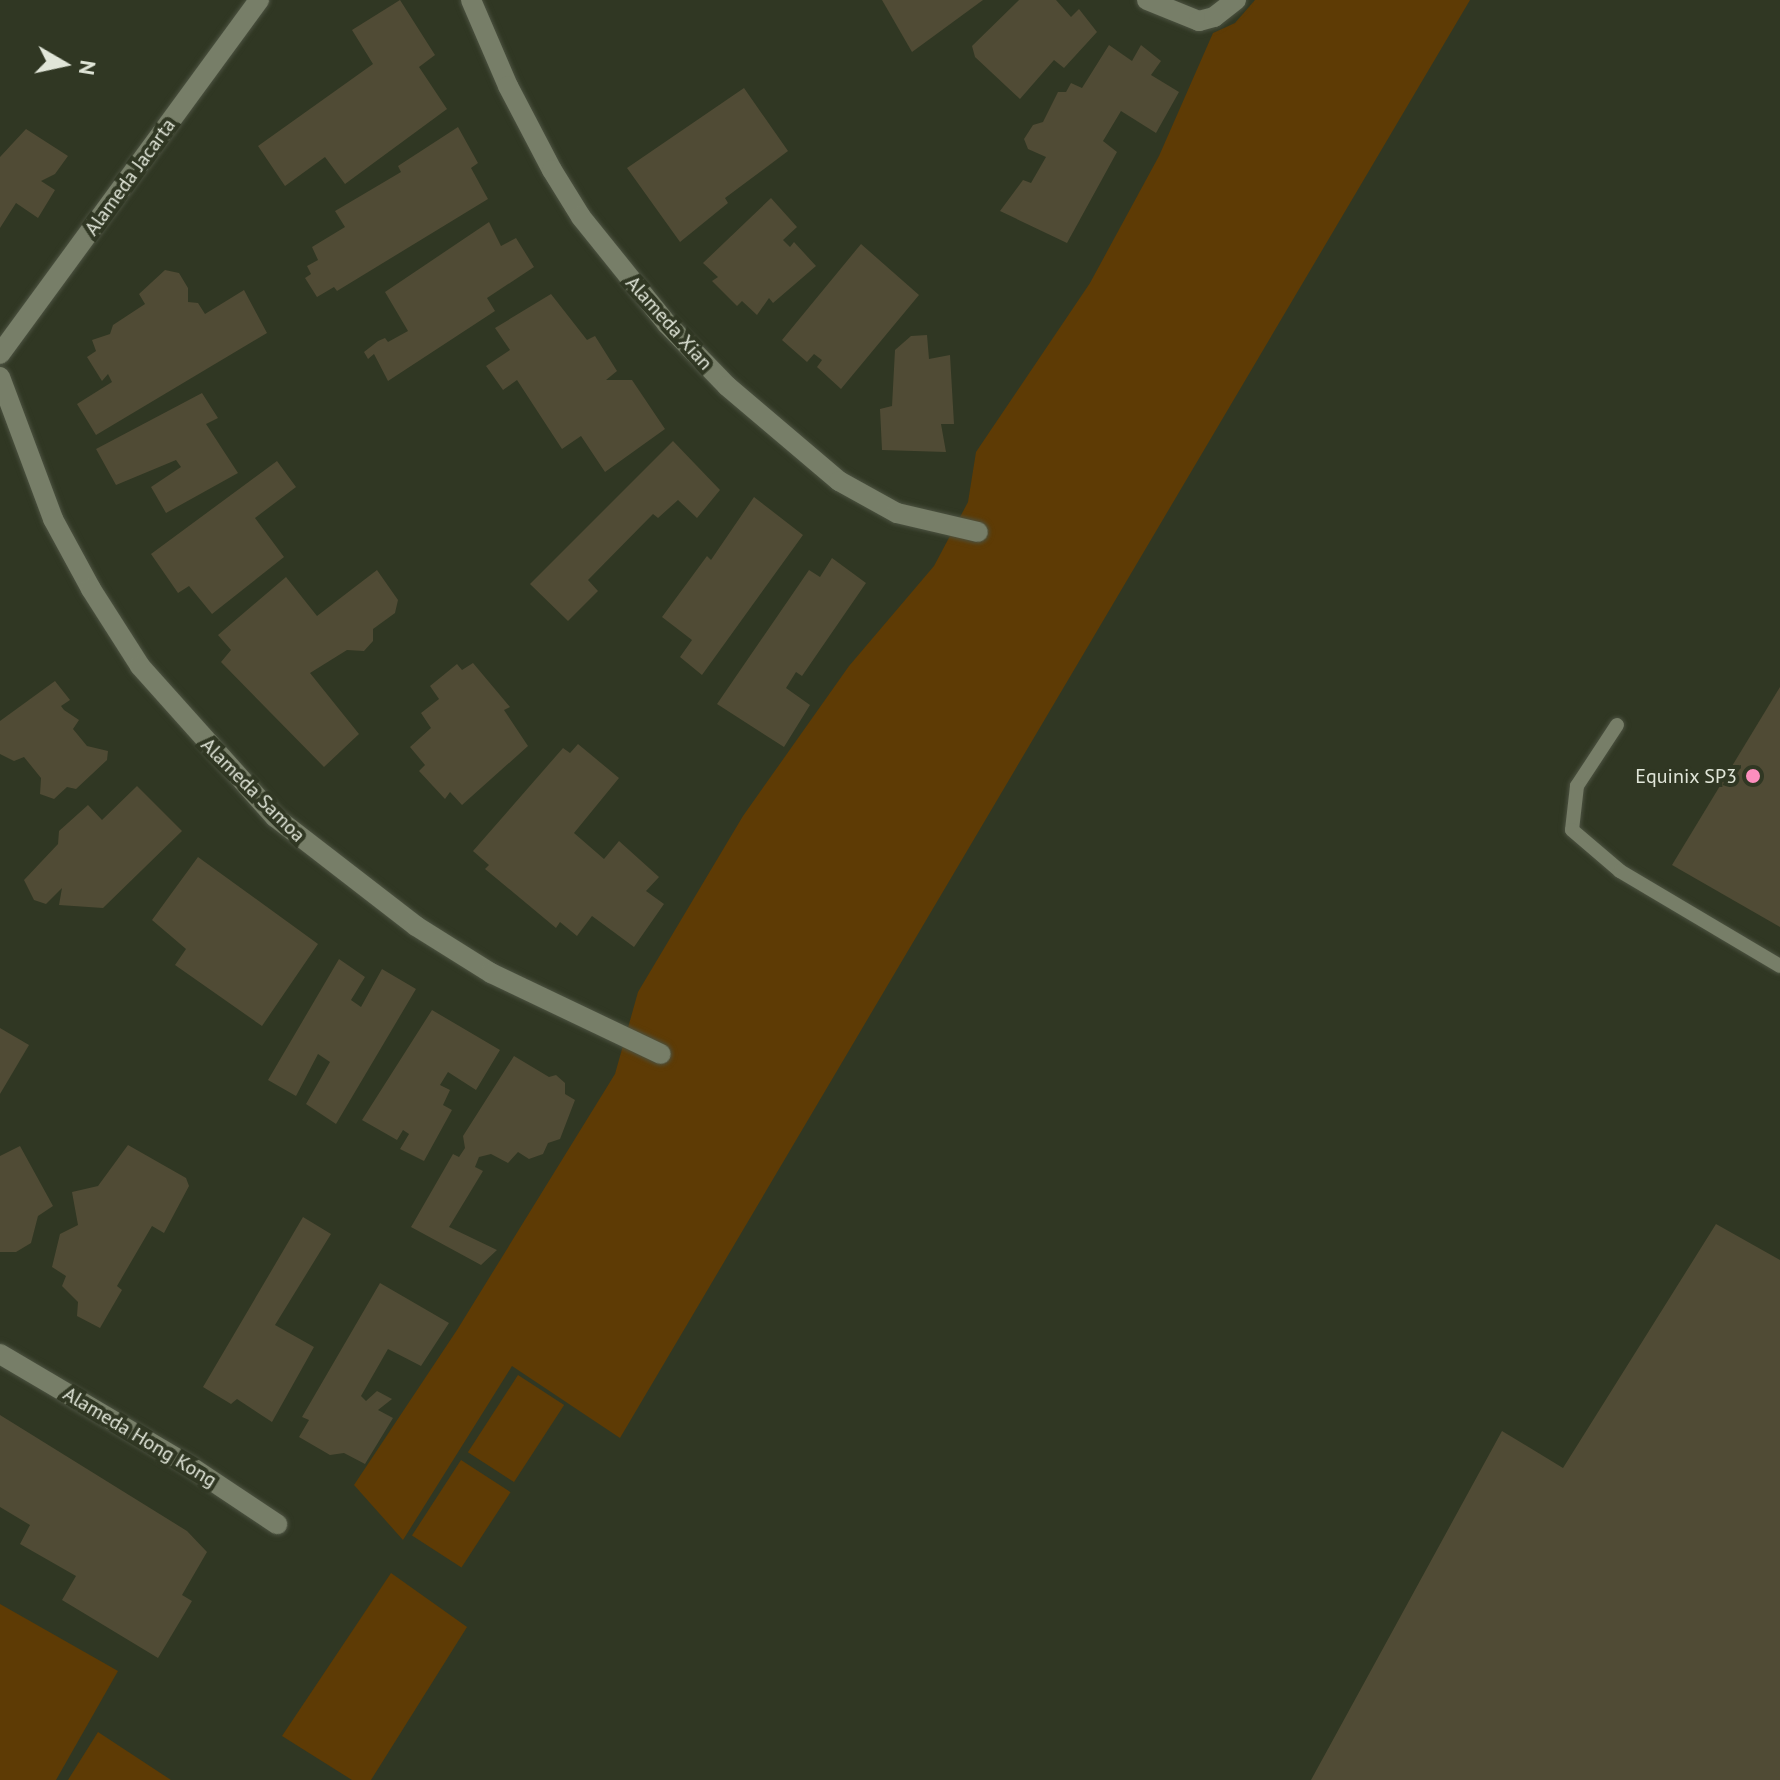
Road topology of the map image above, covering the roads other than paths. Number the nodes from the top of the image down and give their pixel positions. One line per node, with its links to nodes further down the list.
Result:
1 (259, 0): 5 (street, Alameda Jacarta)
2 (471, 0): 7 (street, Alameda Xian)
3 (1147, 0): 4 (street)
4 (1236, 0)
5 (0, 354)
6 (0, 377): 10 (street, Alameda Samoa)
7 (978, 532)
8 (1617, 725): 9 (lane)
9 (1780, 966)
10 (661, 1054)
11 (0, 1354): 12 (street, Alameda Hong Kong)
12 (277, 1524)

